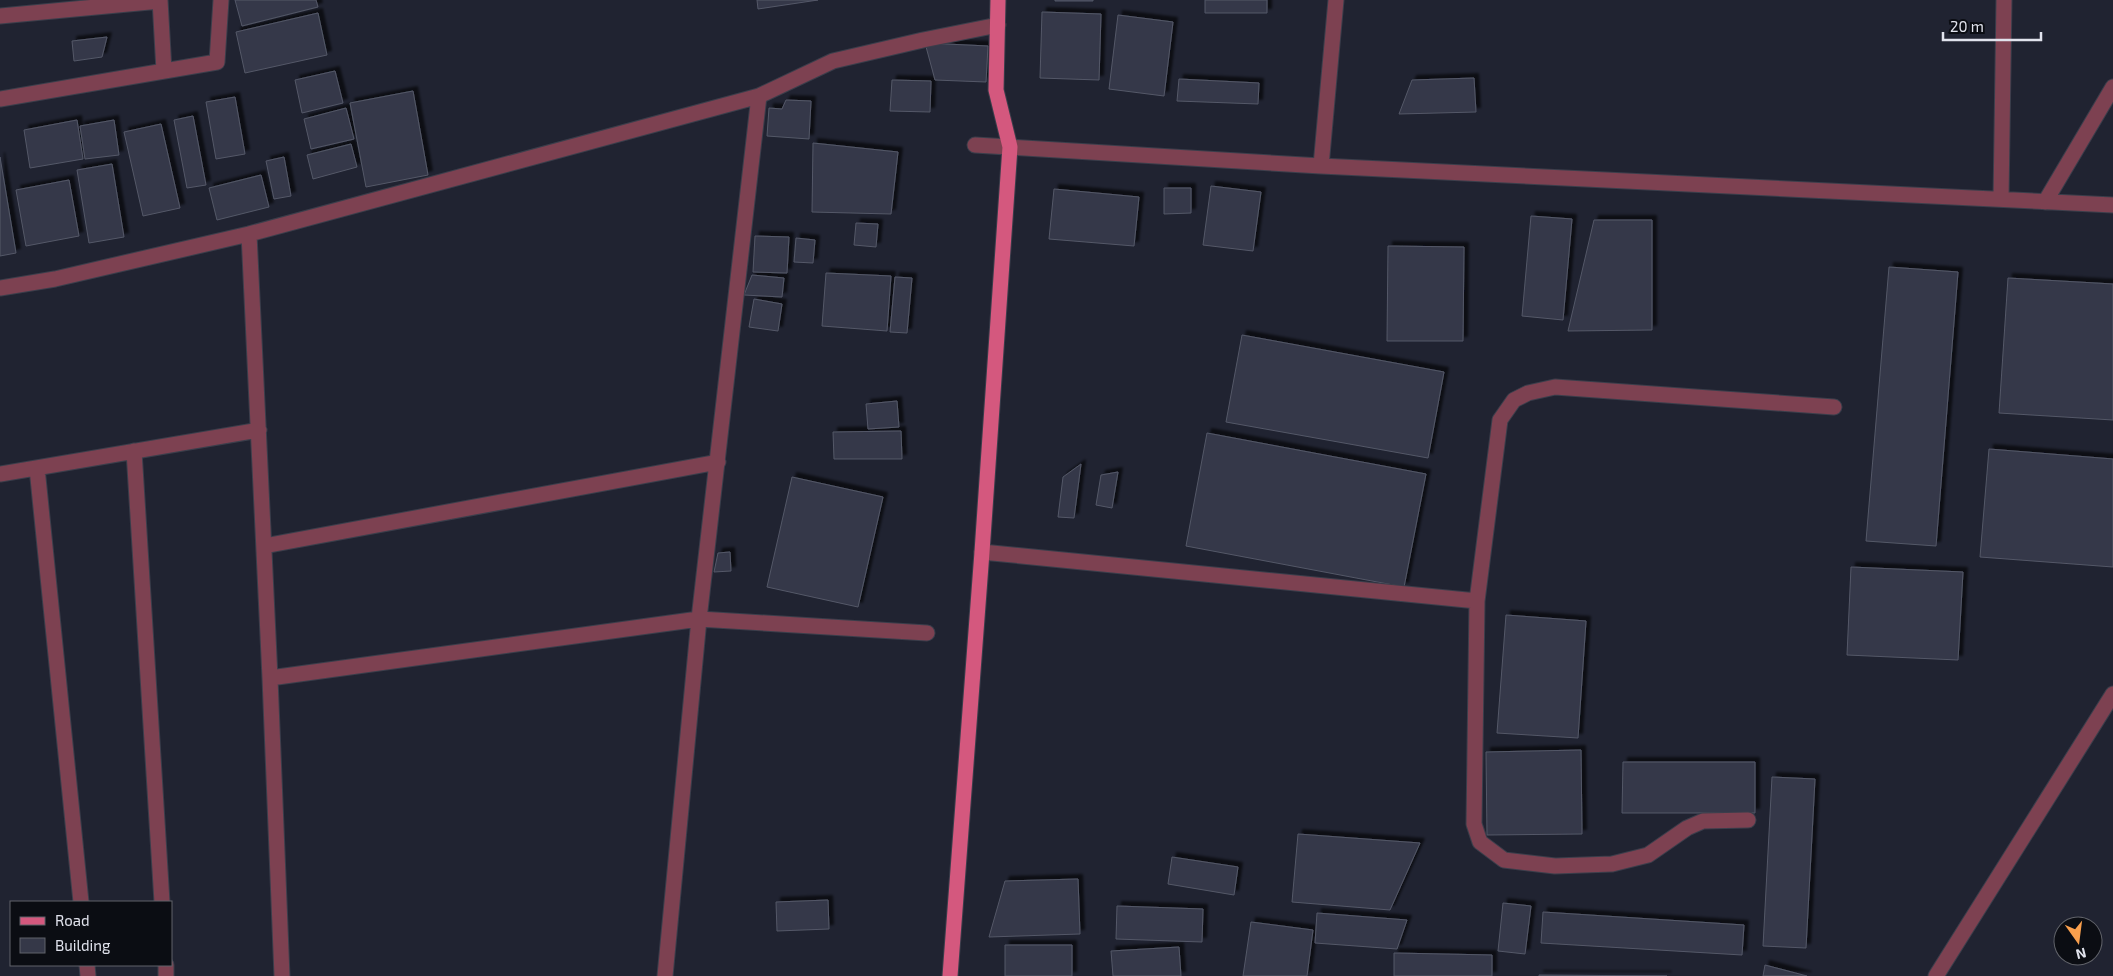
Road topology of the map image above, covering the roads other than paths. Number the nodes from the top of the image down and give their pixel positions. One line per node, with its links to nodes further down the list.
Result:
1 (221, 0): 8 (street)
2 (998, 0): 7 (main road)
3 (1336, 0): 14 (street)
4 (2004, 0): 15 (street)
5 (160, 1): 6 (street); 8 (street)
6 (0, 16)
7 (998, 26): 10 (street); 13 (main road)
8 (164, 71): 11 (street)
9 (2113, 87): 16 (street)
10 (759, 96): 18 (street); 23 (street)
11 (0, 99)
12 (975, 145): 13 (street)
13 (1010, 147): 14 (street); 27 (main road)
14 (1321, 166): 15 (street)
15 (2002, 199): 16 (street)
16 (2045, 202): 17 (street)
17 (2113, 205)
18 (249, 234): 19 (street); 21 (street)
19 (0, 288)
20 (1834, 407): 28 (street)
21 (259, 430): 22 (street); 26 (street)
22 (134, 451): 24 (street); 35 (street)
23 (718, 462): 26 (street); 29 (street)
24 (37, 468): 25 (street); 34 (street)
25 (0, 474)
26 (264, 546): 31 (street)
27 (982, 552): 28 (street); 38 (main road)
28 (1477, 601): 33 (street)
29 (699, 620): 30 (street); 31 (street); 37 (street)
30 (927, 633)
31 (270, 678): 36 (street)
32 (2113, 694): 39 (street)
33 (1748, 820)
34 (81, 901)
35 (162, 901)
36 (282, 976)
37 (665, 976)
38 (950, 976)
39 (1936, 976)

